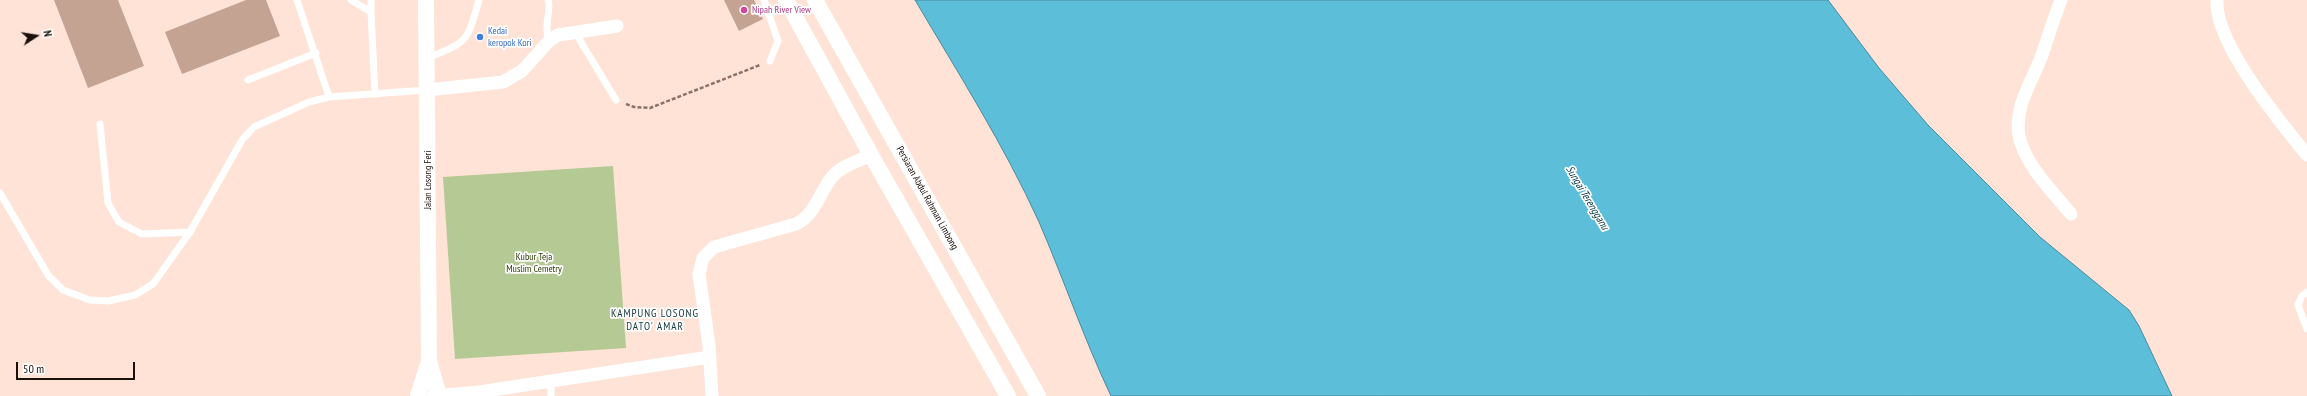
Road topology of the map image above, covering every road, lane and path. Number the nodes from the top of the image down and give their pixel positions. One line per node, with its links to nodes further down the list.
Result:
1 (297, 0): 16 (lane)
2 (351, 0): 12 (lane)
3 (371, 0): 12 (lane)
4 (426, 0): 17 (street, Jalan Losong Feri)
5 (479, 0): 17 (lane)
6 (548, 0): 15 (lane)
7 (764, 0): 18 (lane)
8 (786, 0): 25 (street)
9 (815, 0): 42 (street, Persiaran Abdul Rahman Limbong)
10 (2061, 0): 28 (street)
11 (2217, 0): 26 (street)
12 (371, 12): 21 (lane)
13 (617, 26): 14 (street)
14 (575, 32): 15 (street); 23 (lane)
15 (549, 41): 20 (street)
16 (316, 53): 19 (lane); 22 (lane)
17 (427, 58): 20 (street, Jalan Losong Feri)
18 (770, 61): 23 (path)
19 (248, 80)
20 (427, 90): 21 (lane); 33 (street, Jalan Losong Feri)
21 (375, 94): 22 (lane)
22 (329, 96): 29 (lane)
23 (616, 100)
24 (100, 124): 29 (lane)
25 (871, 155): 32 (street); 41 (street)
26 (2307, 155)
27 (0, 193): 29 (lane)
28 (2071, 214)
29 (190, 232)
30 (2307, 292): 31 (lane)
31 (2307, 329)
32 (710, 358): 34 (street); 40 (street)
33 (429, 360): 36 (street, Jalan Losong Feri); 38 (street, Jalan Losong Feri)
34 (551, 381): 35 (street); 39 (lane)
35 (479, 394): 38 (street)
36 (418, 396)
37 (432, 396): 38 (street)
38 (439, 396)
39 (551, 396)
40 (712, 396)
41 (1008, 396)
42 (1038, 396)

